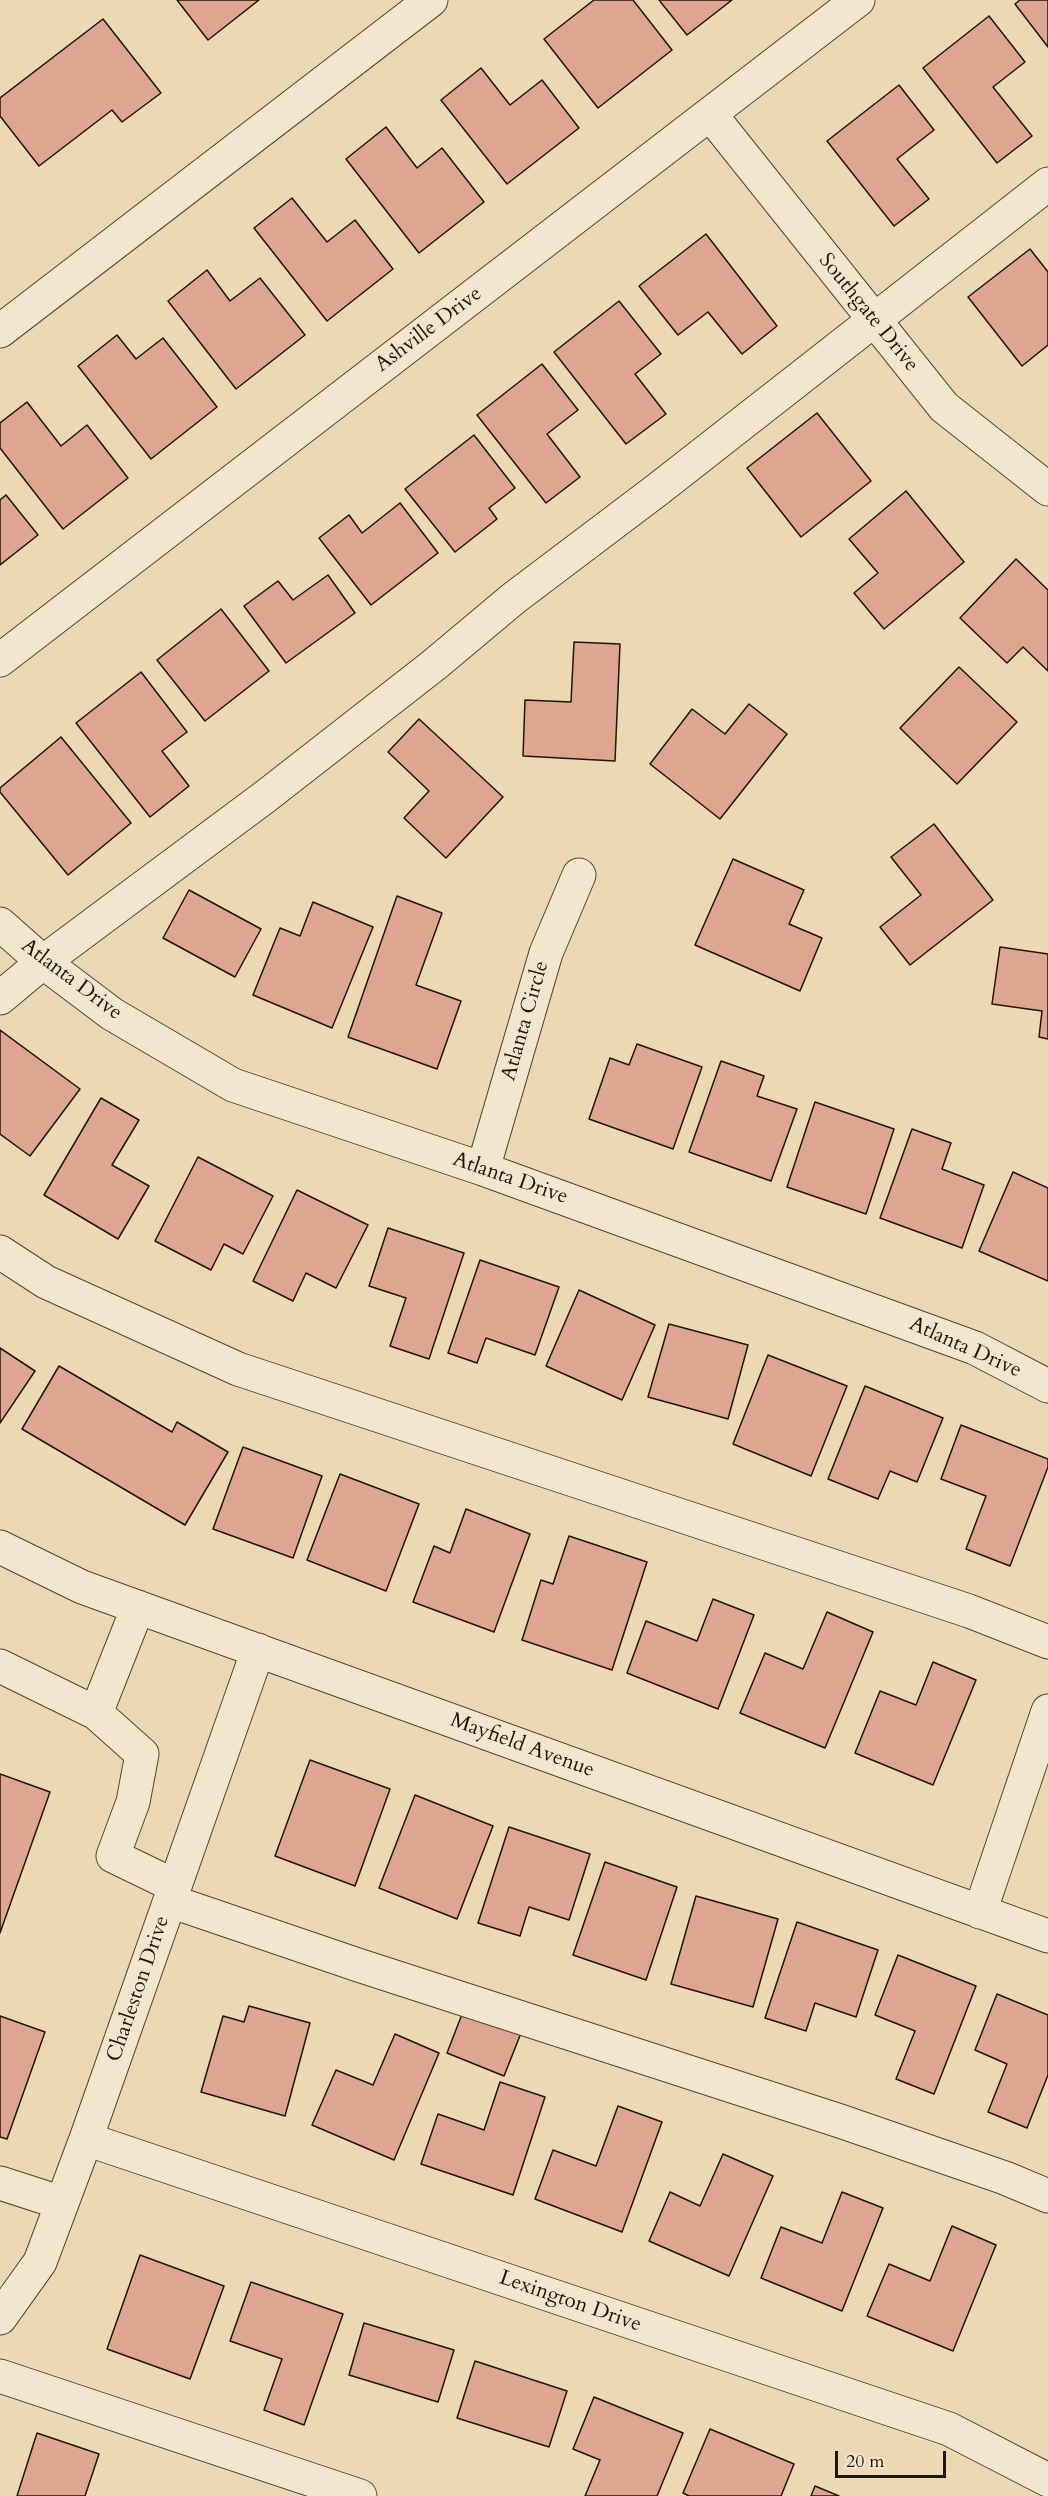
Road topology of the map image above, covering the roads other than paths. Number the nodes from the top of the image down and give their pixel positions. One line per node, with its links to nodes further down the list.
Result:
1 (431, 0): 6 (street)
2 (858, 0): 3 (street, Ashville Drive)
3 (710, 114): 5 (street, Southgate Drive); 8 (street, Ashville Drive)
4 (1048, 184): 5 (street)
5 (874, 321): 7 (street, Southgate Drive); 11 (street)
6 (0, 331)
7 (1048, 489)
8 (0, 660)
9 (579, 875): 13 (street, Atlanta Circle)
10 (0, 924): 11 (street, Atlanta Drive)
11 (43, 962): 12 (street); 13 (street, Atlanta Drive)
12 (0, 998)
13 (483, 1169): 15 (street, Atlanta Drive)
14 (0, 1251): 18 (street)
15 (1048, 1386)
16 (0, 1547): 17 (street, Mayfield Avenue)
17 (138, 1607): 19 (street, Mayfield Avenue); 22 (street)
18 (1048, 1642)
19 (258, 1650): 23 (street, Charleston Drive); 24 (street, Mayfield Avenue)
20 (0, 1666): 22 (street)
21 (1048, 1711): 24 (street)
22 (96, 1713): 23 (street)
23 (173, 1893): 26 (street, Charleston Drive); 28 (street)
24 (980, 1912): 25 (street, Mayfield Avenue)
25 (1048, 1936)
26 (86, 2139): 29 (street, Charleston Drive); 32 (street, Lexington Drive)
27 (0, 2183): 29 (street)
28 (1048, 2196)
29 (62, 2203): 30 (street, Charleston Drive)
30 (0, 2318)
31 (0, 2376): 33 (street)
32 (1048, 2480)
33 (360, 2496)

